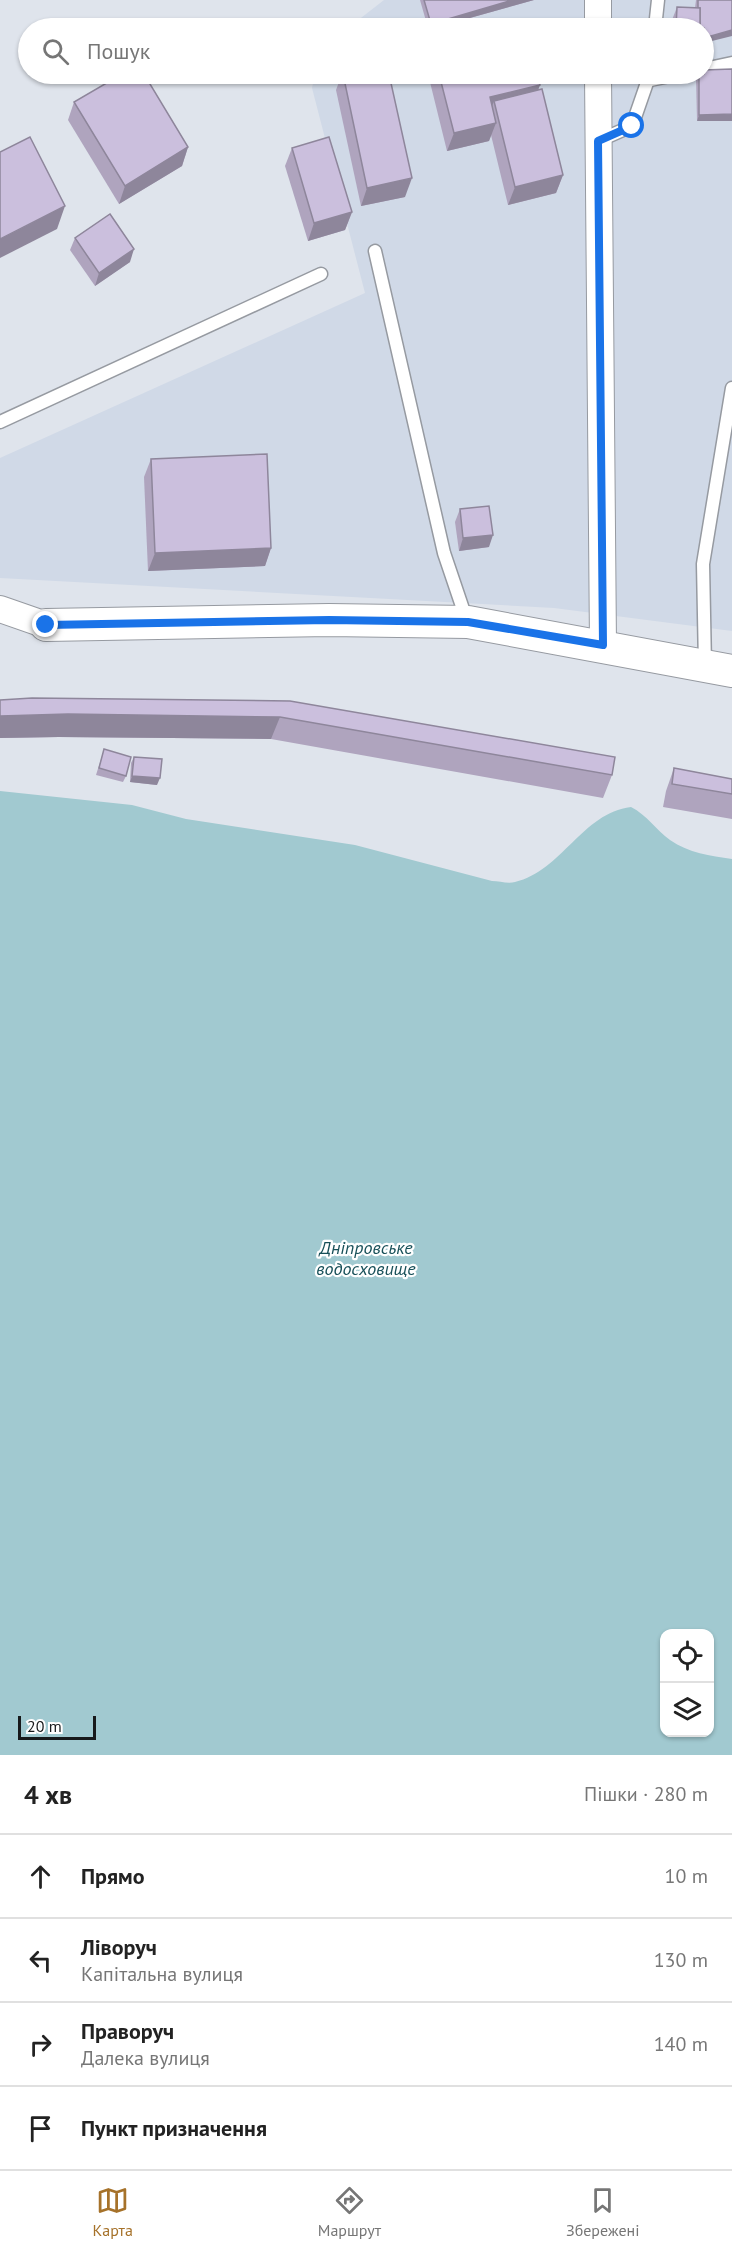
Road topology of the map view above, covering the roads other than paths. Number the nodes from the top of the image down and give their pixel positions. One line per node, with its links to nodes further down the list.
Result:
1 (598, 0): 3 (street)
2 (658, 0): 4 (lane)
3 (598, 18)
4 (656, 18)
5 (732, 63): 6 (lane)
6 (714, 67)
7 (598, 84): 9 (street)
8 (647, 84): 9 (lane)
9 (598, 141): 18 (street)
10 (375, 251): 15 (lane)
11 (321, 274): 13 (lane)
12 (732, 388): 19 (lane)
13 (0, 422)
14 (0, 609): 17 (street)
15 (468, 622): 17 (street); 18 (street)
16 (0, 624): 17 (street)
17 (46, 625)
18 (603, 645): 19 (street)
19 (719, 668)

